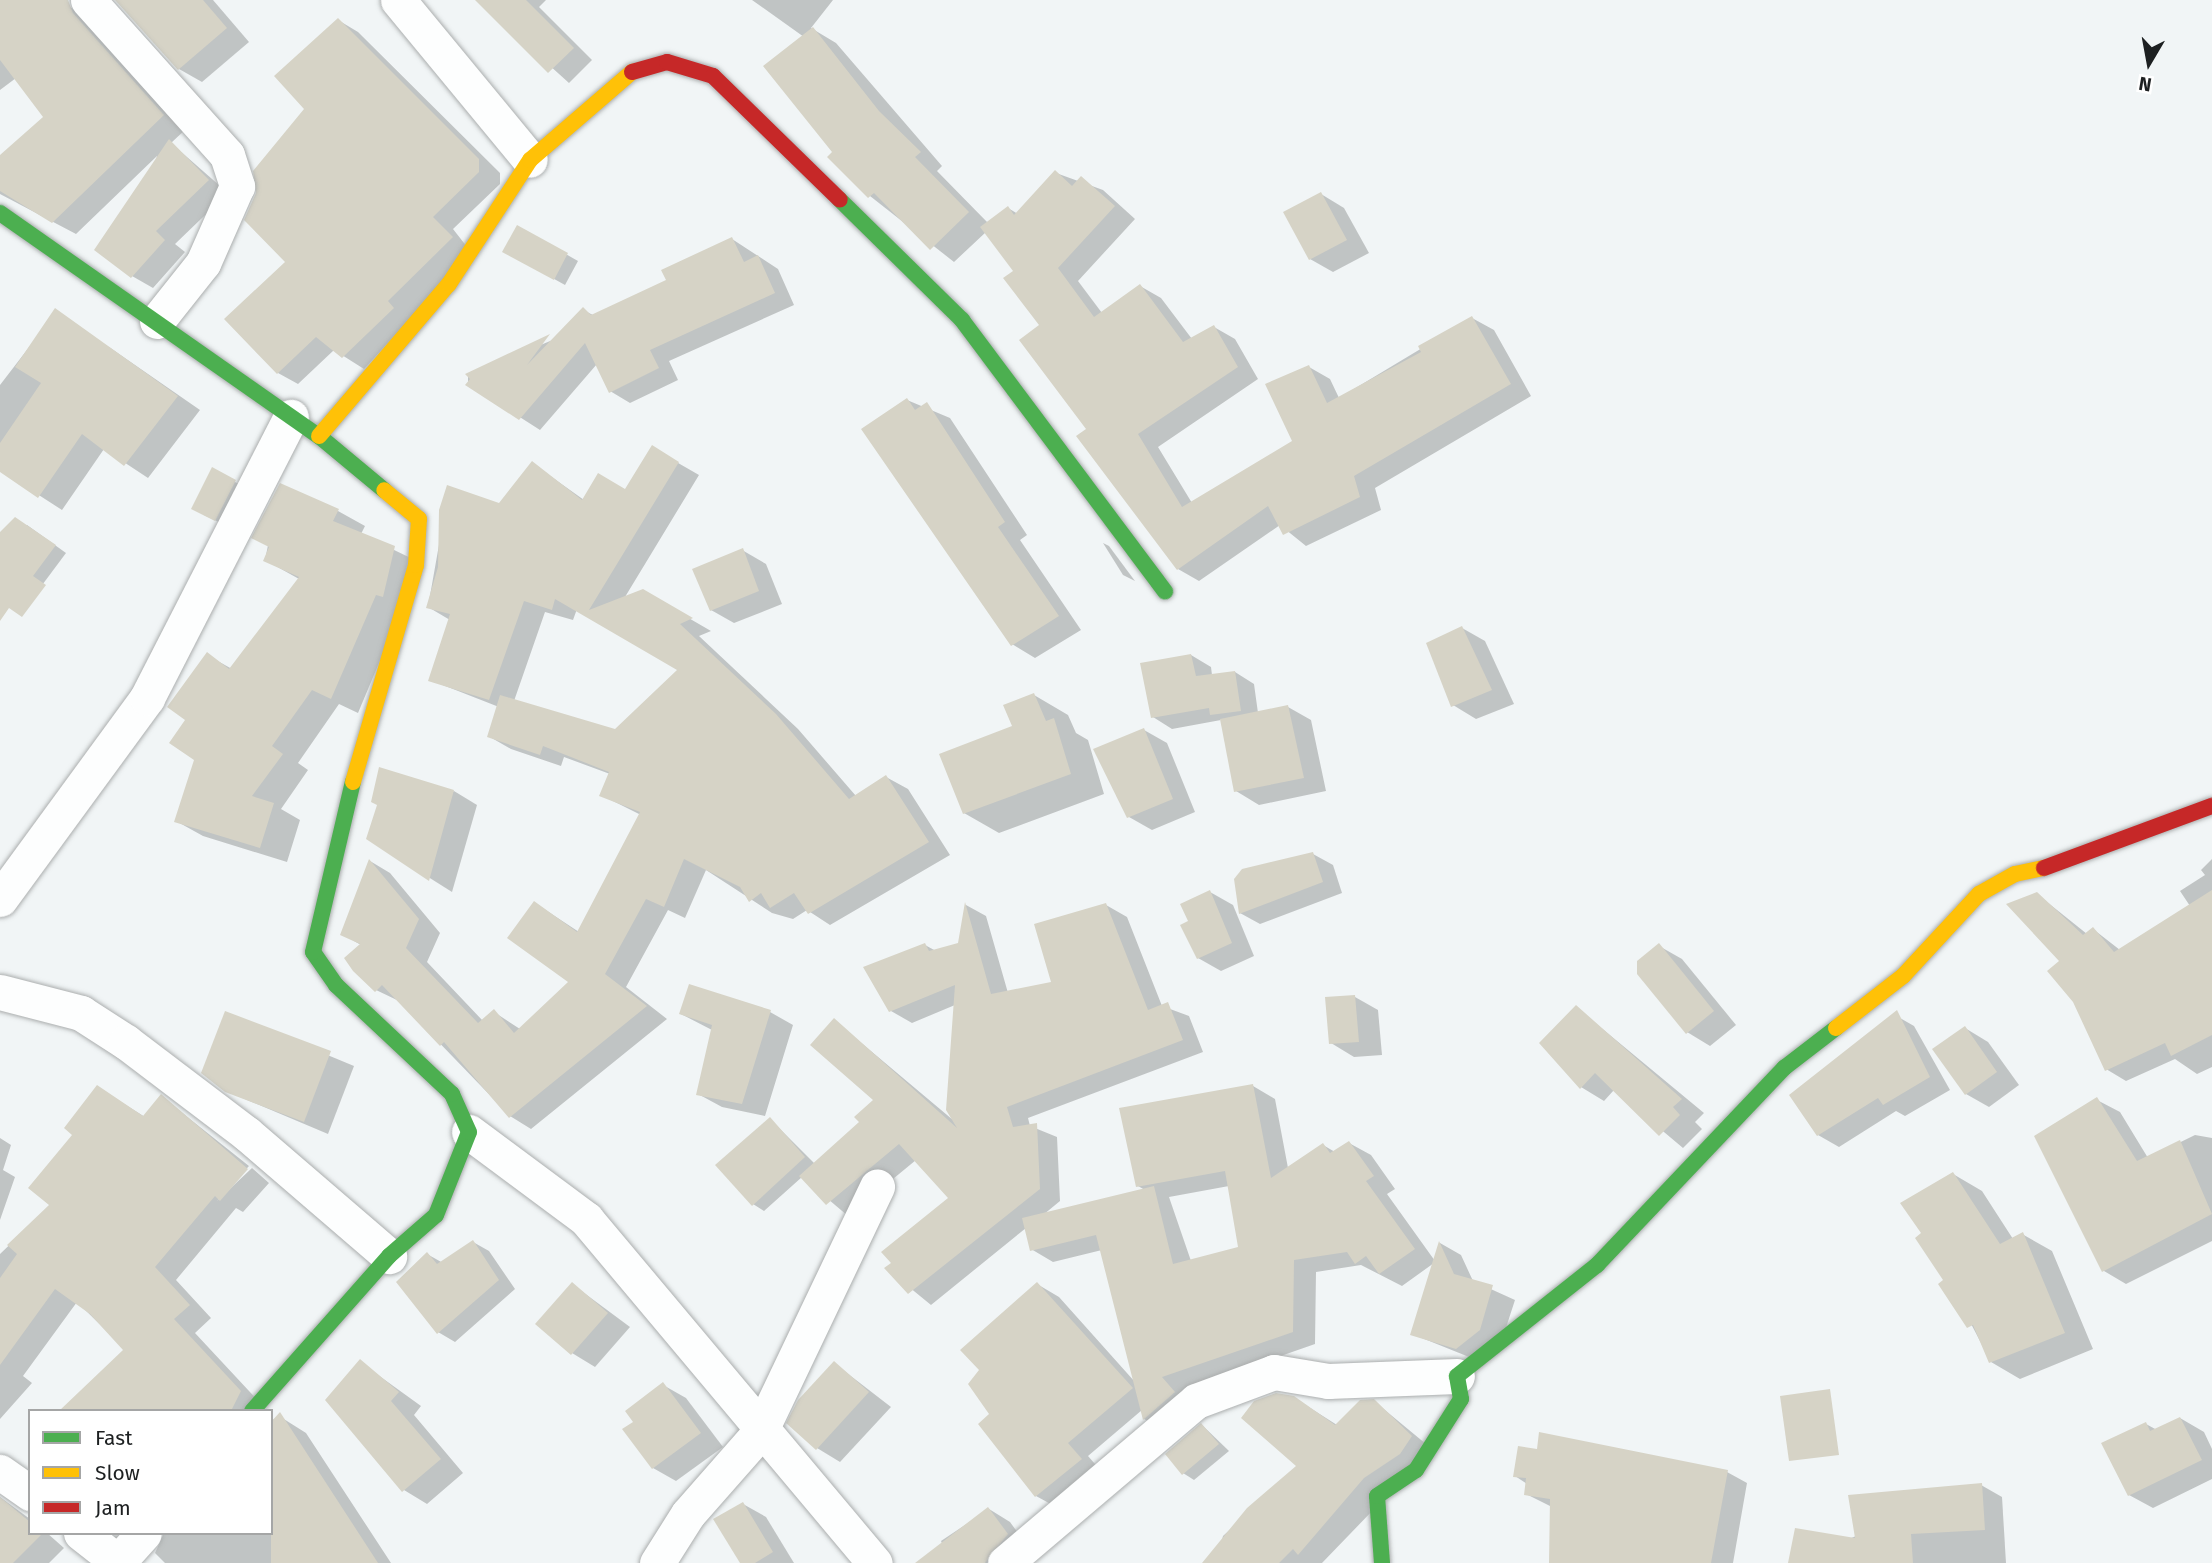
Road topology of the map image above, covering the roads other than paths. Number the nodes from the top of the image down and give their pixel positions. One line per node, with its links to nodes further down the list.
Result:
1 (88, 0): 5 (street)
2 (398, 0): 3 (street)
3 (530, 160): 6 (street); 7 (street)
4 (0, 213): 5 (street)
5 (157, 321): 6 (street)
6 (305, 427): 9 (street); 11 (street)
7 (1165, 591)
8 (2212, 806): 14 (street)
9 (0, 899)
10 (0, 992): 13 (street)
11 (469, 1132): 13 (street); 16 (street)
12 (877, 1187): 16 (street)
13 (389, 1256): 15 (street)
14 (1457, 1376): 24 (street); 25 (street)
15 (255, 1409)
16 (760, 1432): 22 (street); 23 (street)
17 (0, 1472): 18 (street)
18 (28, 1492)
19 (83, 1535): 21 (street)
20 (142, 1535): 21 (street)
21 (117, 1563)
22 (657, 1563)
23 (875, 1563)
24 (1005, 1563)
25 (1381, 1563)

